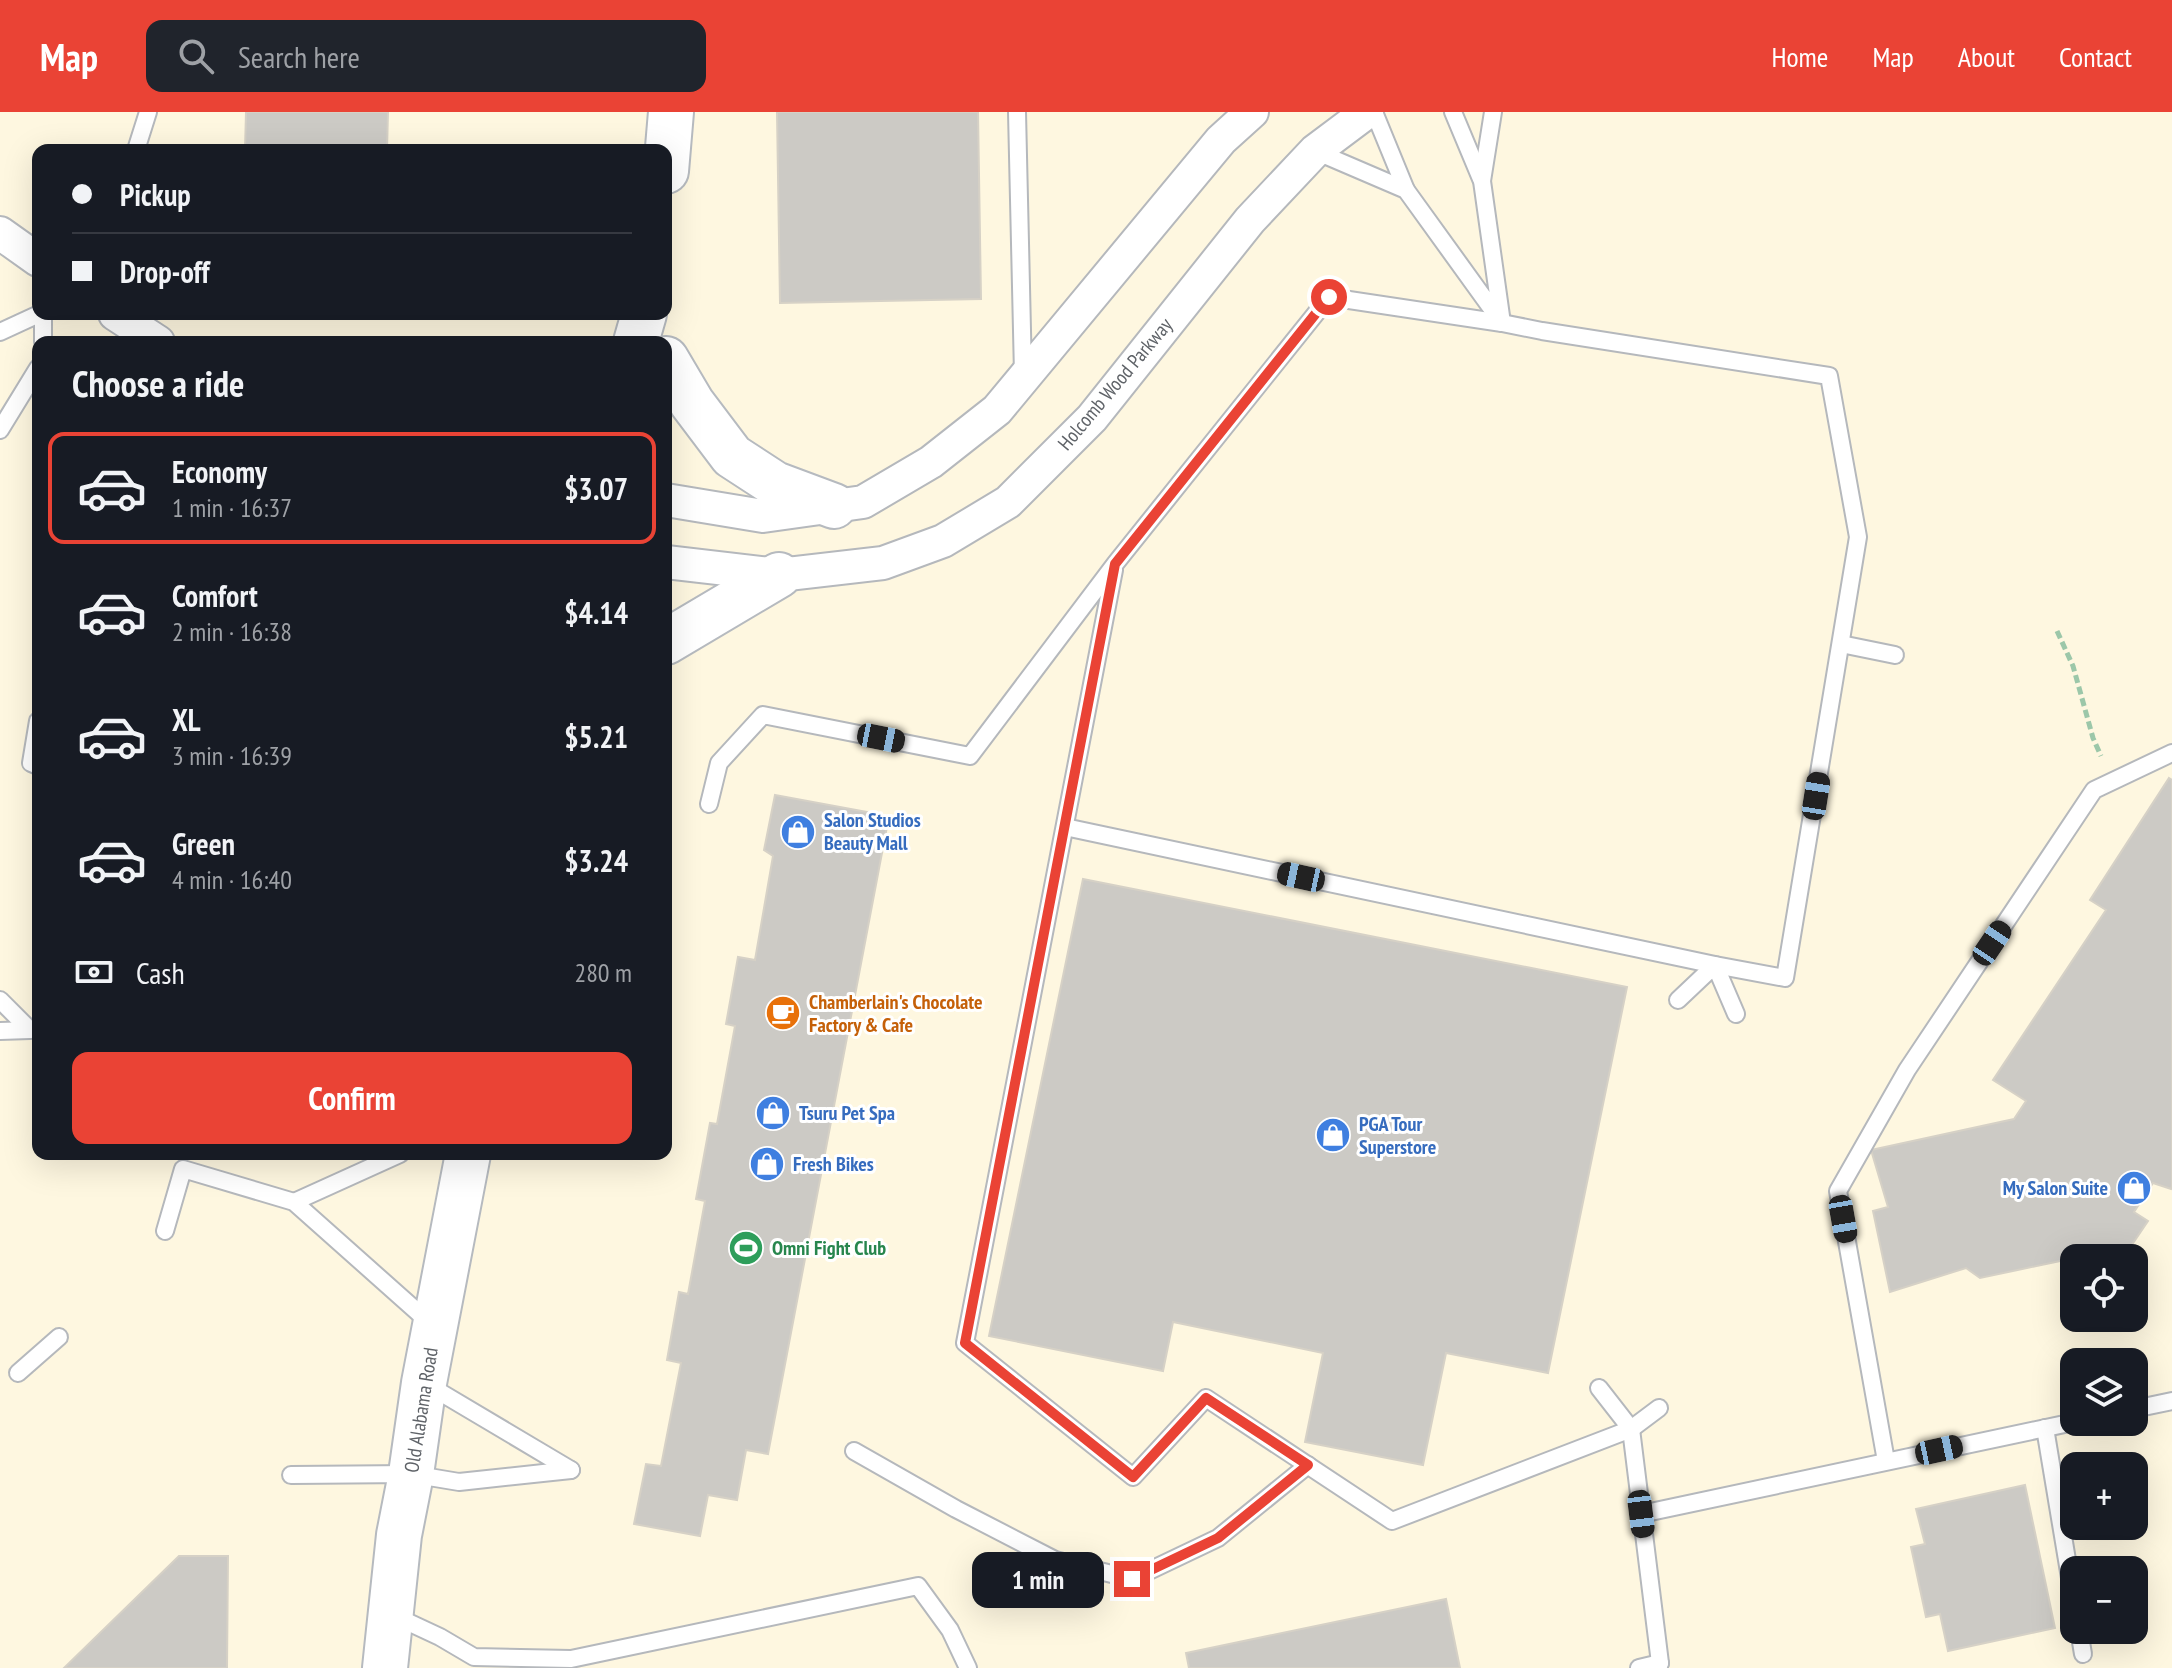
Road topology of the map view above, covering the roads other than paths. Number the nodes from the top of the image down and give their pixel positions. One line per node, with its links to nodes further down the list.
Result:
1 (148, 112): 9 (lane)
2 (671, 112): 10 (main road)
3 (1017, 112): 23 (lane)
4 (1252, 112): 23 (street)
5 (1367, 112): 11 (street, Holcomb Wood Parkway)
6 (1374, 112): 13 (lane)
7 (1453, 112): 12 (lane)
8 (1493, 112): 12 (lane)
9 (138, 144)
10 (668, 144)
11 (1315, 151): 13 (lane); 29 (street, Holcomb Wood Parkway)
12 (1482, 181): 18 (lane)
13 (1406, 190): 18 (lane)
14 (0, 233): 15 (street)
15 (32, 256)
16 (32, 318): 19 (lane)
17 (124, 320): 20 (street)
18 (1502, 323): 28 (lane); 31 (lane)
19 (0, 332)
20 (149, 336)
21 (672, 369): 26 (main road)
22 (32, 378): 24 (lane)
23 (1023, 379): 26 (street)
24 (0, 430)
25 (672, 501): 26 (street)
26 (834, 506)
27 (672, 563): 29 (street, Holcomb Wood Parkway)
28 (1115, 564): 34 (lane); 35 (lane)
29 (779, 575): 30 (main road)
30 (672, 638)
31 (1841, 644): 32 (lane); 36 (lane)
32 (1895, 655)
33 (2172, 753): 57 (lane)
34 (709, 804)
35 (1065, 827): 36 (lane); 58 (lane)
36 (1715, 965): 38 (lane); 39 (lane)
37 (0, 1000): 40 (lane)
38 (1678, 1000)
39 (1736, 1014)
40 (0, 1031)
41 (387, 1160): 43 (lane)
42 (467, 1160): 45 (main road, Old Alabama Road)
43 (294, 1202): 44 (lane); 45 (lane)
44 (165, 1231)
45 (435, 1327): 48 (main road, Old Alabama Road)
46 (59, 1337): 47 (lane)
47 (18, 1373)
48 (424, 1383): 59 (main road, Old Alabama Road); 59 (lane)
49 (1599, 1388): 55 (lane)
50 (2172, 1401): 51 (lane)
51 (2148, 1406)
52 (1659, 1408): 55 (lane)
53 (2060, 1425): 54 (lane)
54 (2045, 1428): 57 (lane); 62 (lane)
55 (1631, 1429): 58 (lane); 61 (lane)
56 (854, 1451): 58 (lane)
57 (1886, 1461): 61 (lane)
58 (1308, 1465)
59 (411, 1474): 60 (lane); 63 (main road, Old Alabama Road)
60 (291, 1475)
61 (1641, 1514): 66 (lane)
62 (2066, 1556)
63 (390, 1614): 67 (main road, Old Alabama Road); 68 (lane)
64 (2081, 1644): 65 (lane)
65 (2083, 1654)
66 (1661, 1666): 69 (lane)
67 (385, 1668)
68 (968, 1668)
69 (1639, 1668)

